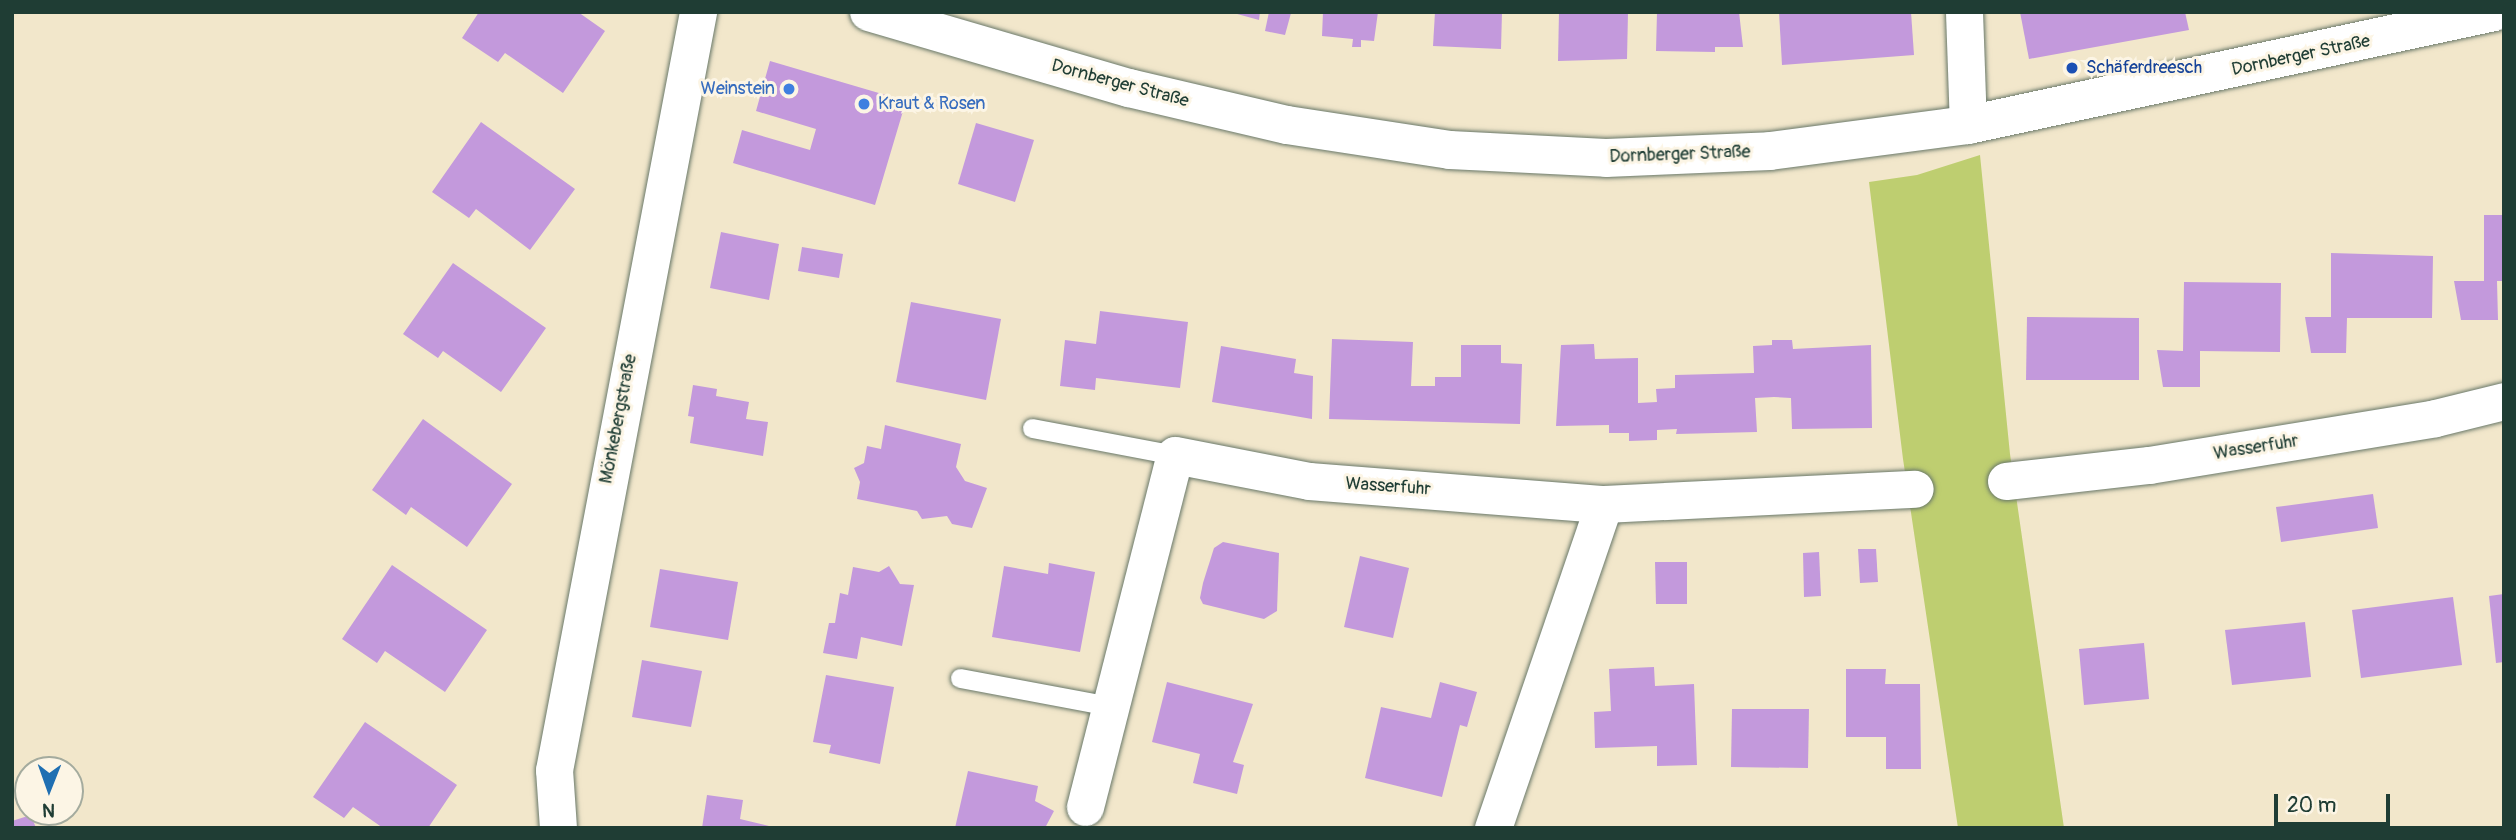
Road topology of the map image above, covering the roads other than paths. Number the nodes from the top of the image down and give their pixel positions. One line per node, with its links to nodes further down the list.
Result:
1 (698, 12): 15 (street, Mönkebergstraße)
2 (870, 12): 5 (main road, Dornberger Straße)
3 (1964, 12): 5 (street)
4 (2494, 12): 5 (main road, Dornberger Straße)
5 (1968, 125)
6 (2504, 401): 9 (street, Wasserfuhr)
7 (1032, 428): 8 (lane, Wasserfuhr)
8 (1175, 454): 11 (street, Wasserfuhr); 13 (street)
9 (2006, 481)
10 (1915, 489): 11 (street, Wasserfuhr)
11 (1604, 504): 16 (street)
12 (960, 678): 13 (lane)
13 (1110, 706): 14 (street)
14 (1085, 807)
15 (558, 828)
16 (1493, 828)

